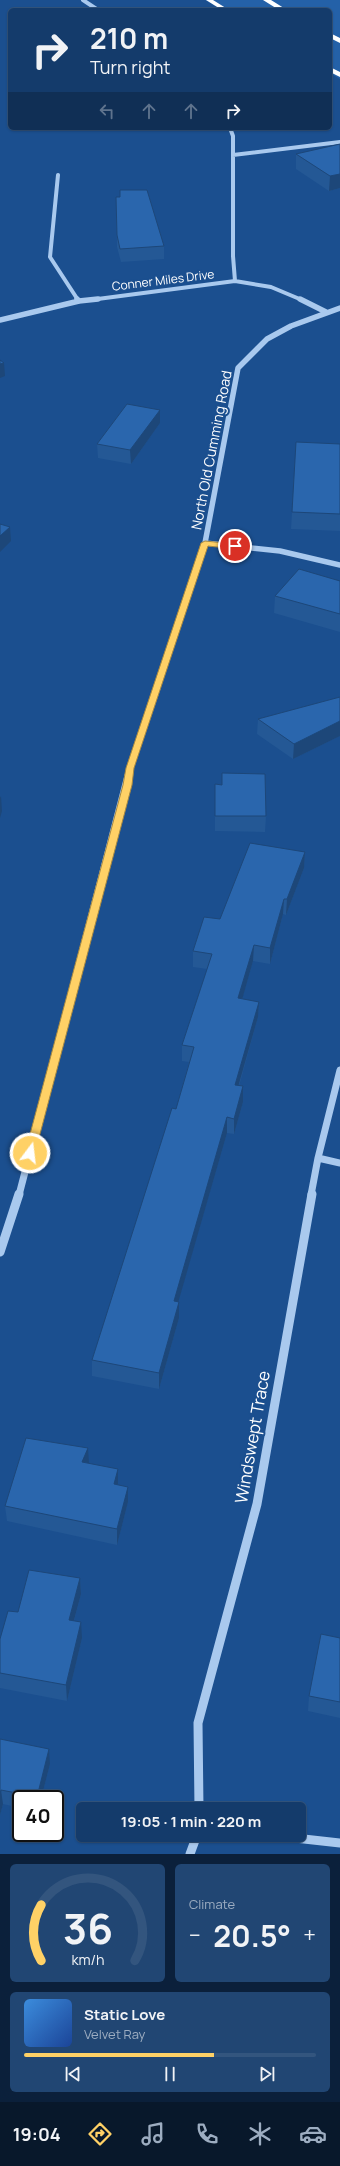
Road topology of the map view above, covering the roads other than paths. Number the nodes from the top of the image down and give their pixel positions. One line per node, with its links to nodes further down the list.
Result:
1 (83, 0): 4 (street)
2 (208, 0): 5 (highway)
3 (266, 0): 6 (highway)
4 (95, 8)
5 (222, 8)
6 (280, 8)
7 (231, 130): 9 (street)
8 (340, 142): 9 (street)
9 (233, 155): 11 (street)
10 (58, 176): 12 (street)
11 (235, 281): 12 (street, Conner Miles Drive); 14 (street, Conner Miles Drive)
12 (79, 301): 15 (street, Conner Miles Drive)
13 (340, 308): 14 (street, North Old Cumming Road)
14 (326, 312): 16 (street, North Old Cumming Road)
15 (0, 320)
16 (205, 543): 17 (street); 21 (street, North Old Cumming Road)
17 (340, 565)
18 (340, 1070): 19 (street, Windswept Trace)
19 (318, 1158): 20 (street); 22 (street, Windswept Trace)
20 (340, 1163)
21 (0, 1252)
22 (199, 1802)
23 (306, 1839): 25 (street)
24 (194, 1842): 26 (street)
25 (340, 1843)
26 (190, 1854)

